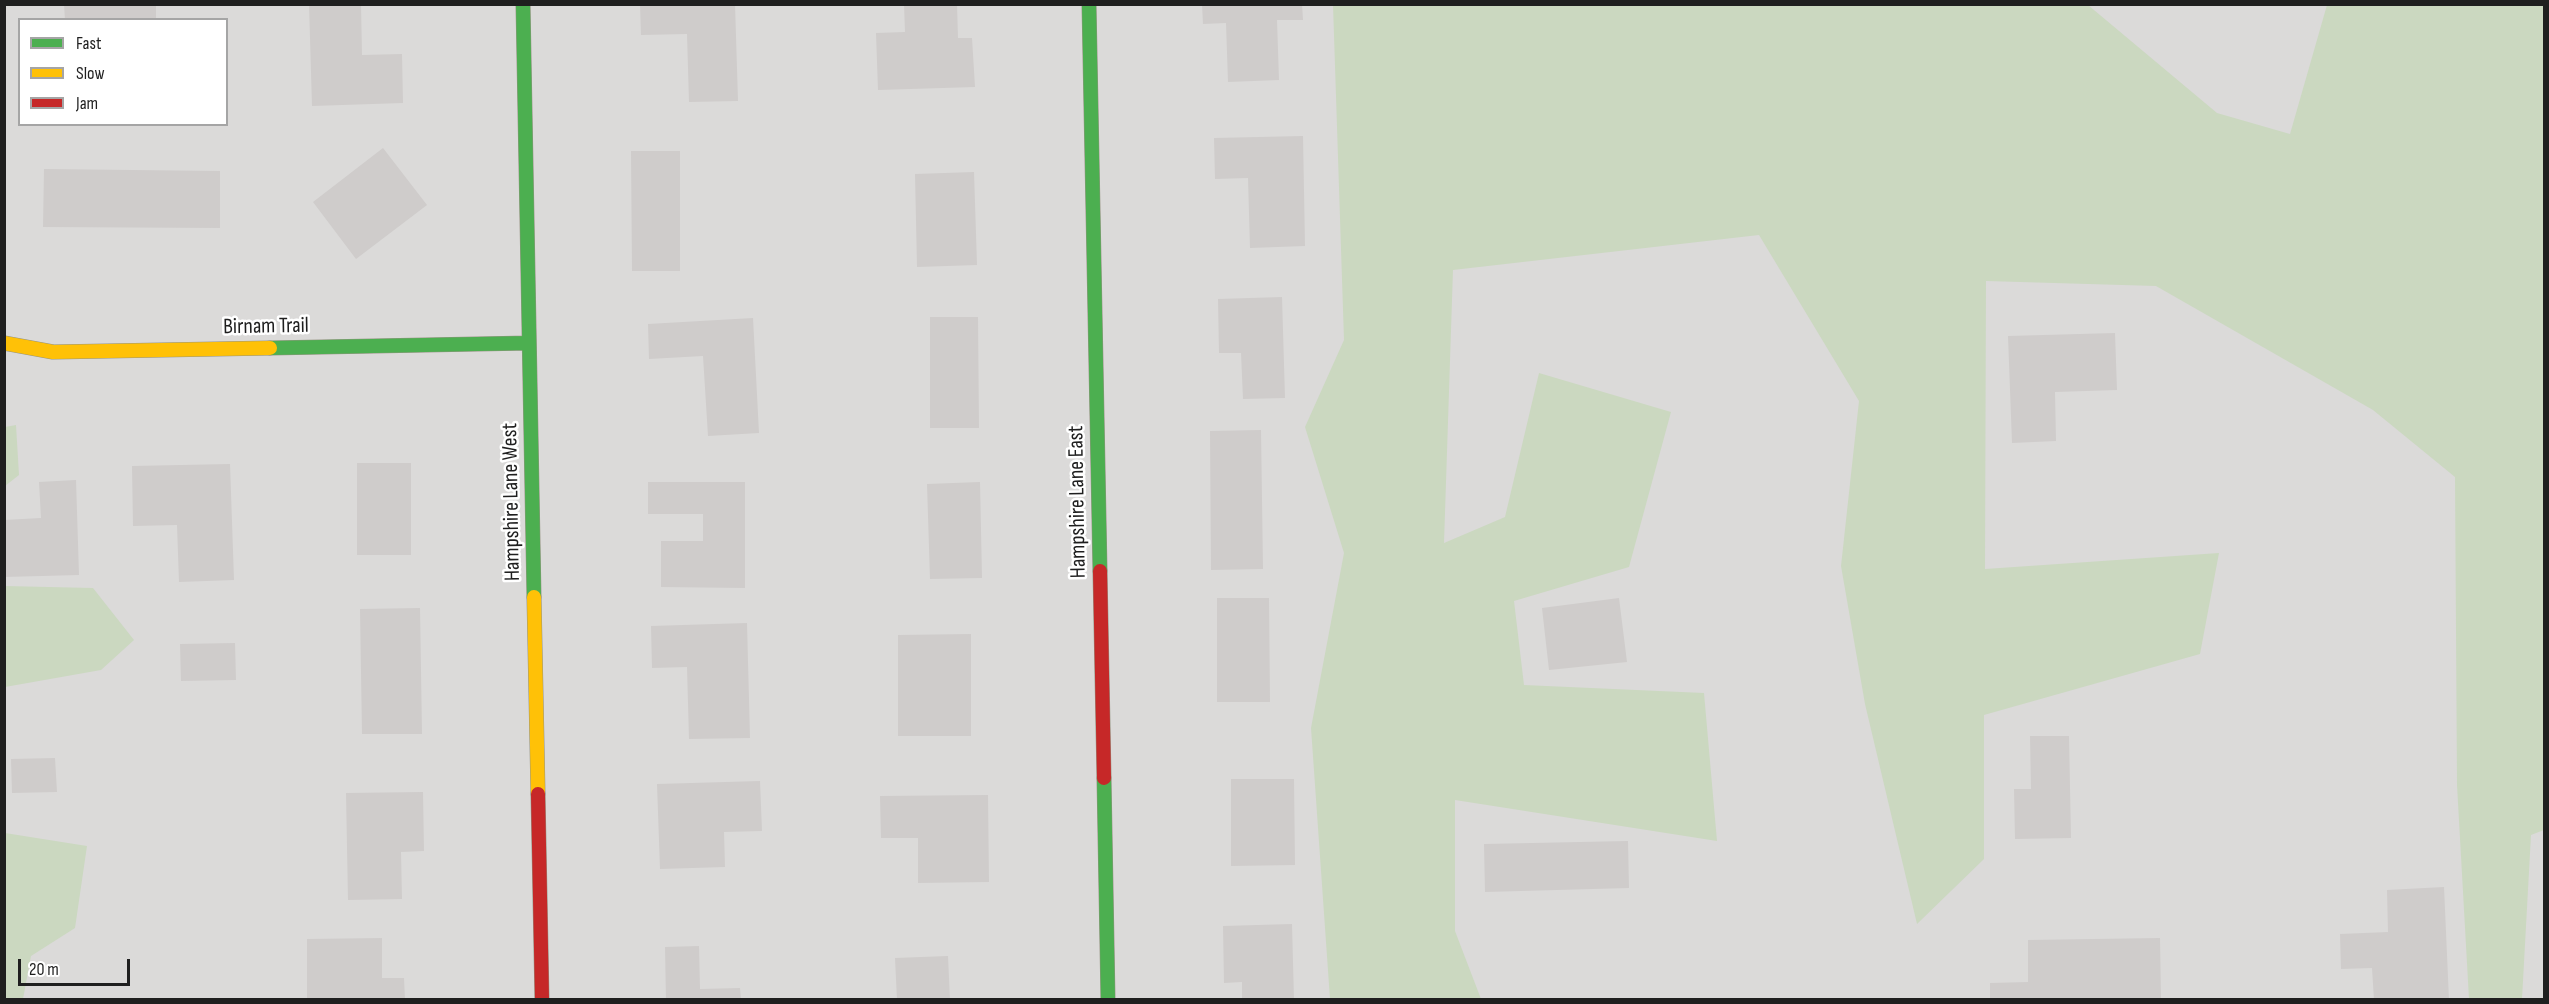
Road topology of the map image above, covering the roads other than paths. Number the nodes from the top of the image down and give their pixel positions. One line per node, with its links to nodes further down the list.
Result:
1 (523, 4): 4 (street, Hampshire Lane West)
2 (1089, 4): 6 (street, Hampshire Lane East)
3 (4, 343): 4 (street, Birnam Trail)
4 (530, 343): 5 (street, Hampshire Lane West)
5 (542, 999)
6 (1108, 999)

